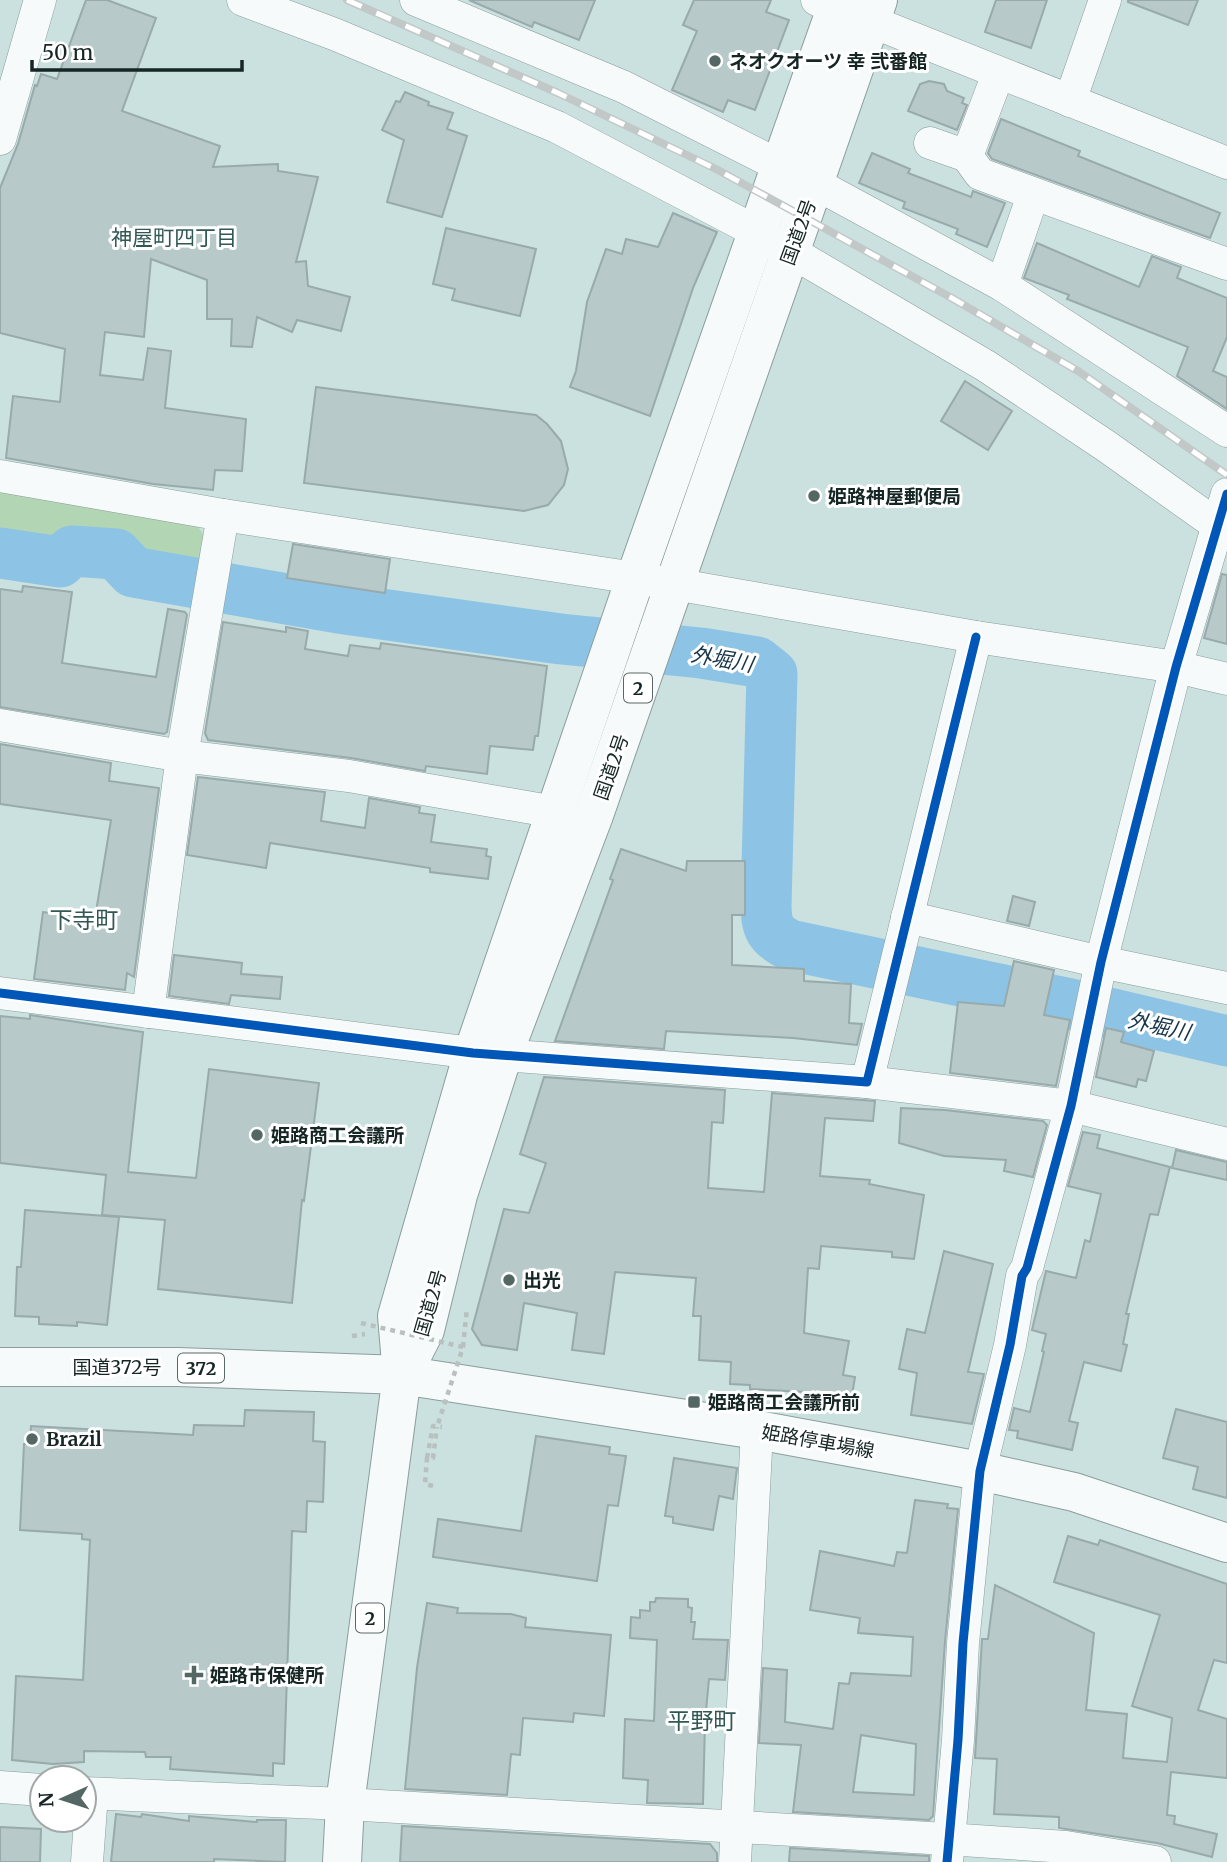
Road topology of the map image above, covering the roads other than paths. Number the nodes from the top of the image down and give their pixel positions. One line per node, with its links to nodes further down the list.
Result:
1 (40, 0): 8 (street)
2 (243, 0): 15 (street)
3 (416, 0): 12 (street)
4 (1105, 0): 7 (street)
5 (848, 6): 6 (street); 12 (main road, 国道2号 / 2); 13 (main road, 国道2号 / 2)
6 (998, 74): 7 (street); 10 (street)
7 (1070, 101): 11 (street)
8 (0, 139)
9 (930, 143): 10 (street)
10 (967, 156): 14 (street)
11 (1227, 163)
12 (781, 167): 13 (street); 15 (main road, 国道2号 / 2)
13 (816, 184): 15 (main road, 国道2号 / 2); 17 (street)
14 (1033, 195): 16 (street); 17 (street)
15 (775, 242): 22 (street); 23 (main road, 国道2号 / 2); 24 (main road, 国道2号 / 2)
16 (1227, 264)
17 (1002, 285): 18 (street)
18 (1227, 432)
19 (0, 476): 21 (street)
20 (1227, 494): 22 (street)
21 (223, 515): 23 (street); 29 (street)
22 (1223, 528): 26 (street)
23 (635, 579): 24 (street); 30 (main road, 国道2号 / 2)
24 (674, 584): 25 (street); 36 (main road, 国道2号 / 2)
25 (976, 638): 26 (street); 31 (street)
26 (1176, 667): 27 (street); 32 (street)
27 (1227, 679)
28 (0, 725): 29 (street)
29 (182, 756): 30 (street); 35 (street)
30 (555, 812): 36 (main road, 国道2号 / 2)
31 (907, 916): 32 (street); 37 (street)
32 (1098, 977): 33 (street); 38 (street)
33 (1227, 988)
34 (0, 993): 35 (street)
35 (148, 1012): 36 (street)
36 (488, 1054): 37 (street); 41 (main road, 国道2号 / 2)
37 (867, 1082): 38 (street)
38 (1071, 1106): 39 (street); 43 (street)
39 (1227, 1144)
40 (0, 1367): 41 (main road, 国道372号 / 372)
41 (402, 1375): 42 (main road, 姫路停車場線); 48 (main road, 国道2号 / 2)
42 (757, 1430): 43 (main road, 姫路停車場線); 49 (street)
43 (980, 1471): 44 (main road, 姫路停車場線); 51 (street)
44 (1227, 1542)
45 (0, 1787): 46 (street)
46 (28, 1789)
47 (98, 1794): 48 (street)
48 (345, 1804): 49 (street); 53 (main road, 国道2号 / 2)
49 (737, 1828): 51 (street); 54 (street)
50 (87, 1834): 52 (street)
51 (947, 1851): 55 (street)
52 (87, 1862)
53 (342, 1862)
54 (735, 1862)
55 (1155, 1862)

